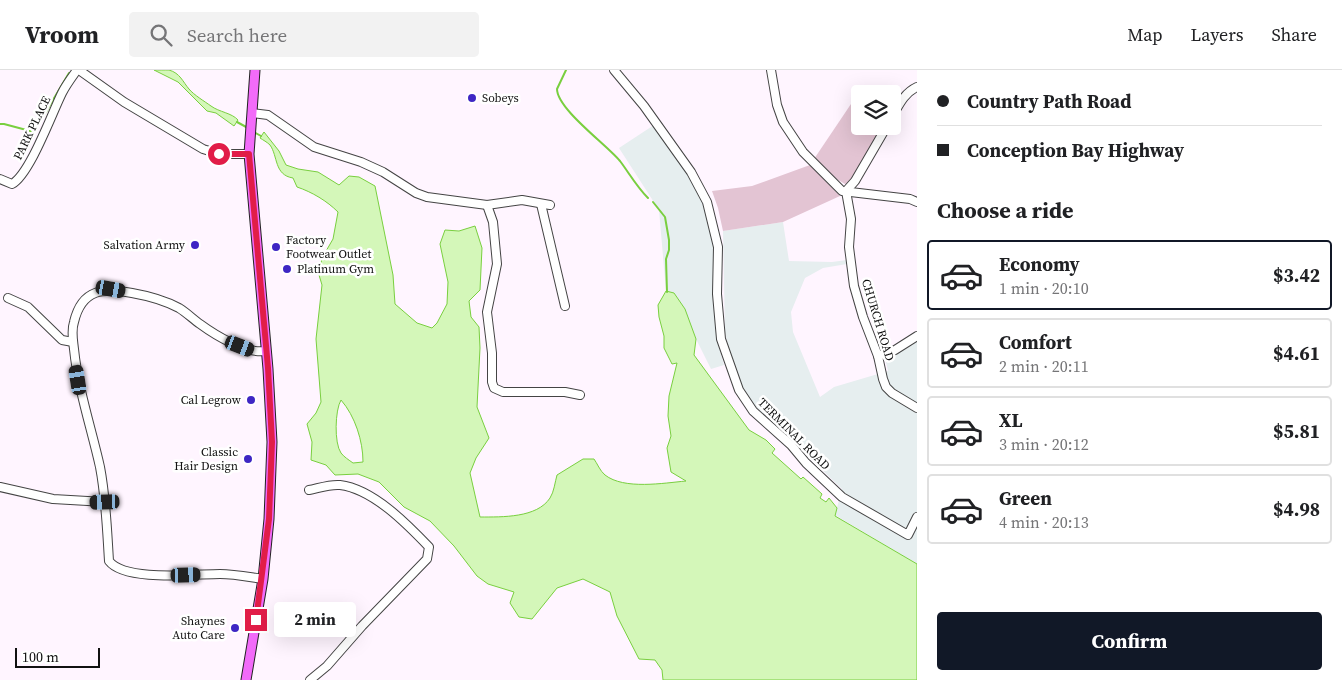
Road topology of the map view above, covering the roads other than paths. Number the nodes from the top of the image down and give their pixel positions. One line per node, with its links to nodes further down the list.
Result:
1 (78, 70): 9 (street); 10 (street, PARK PLACE)
2 (255, 70): 7 (main road)
3 (614, 70): 27 (street, TERMINAL ROAD)
4 (771, 70): 11 (street)
5 (917, 87): 6 (street)
6 (901, 101)
7 (252, 115): 9 (main road); 14 (street)
8 (882, 135): 11 (street)
9 (249, 154): 20 (main road)
10 (0, 179)
11 (846, 191): 12 (street); 21 (street, CHURCH ROAD)
12 (917, 202)
13 (541, 204): 14 (street); 15 (street); 17 (street)
14 (487, 205): 22 (street)
15 (550, 205)
16 (8, 298): 19 (street)
17 (565, 306)
18 (917, 336): 21 (street)
19 (73, 342): 20 (street); 26 (street)
20 (265, 351): 28 (main road)
21 (878, 356): 23 (street, CHURCH ROAD)
22 (580, 395)
23 (917, 408)
24 (0, 487): 26 (street)
25 (309, 490): 30 (street)
26 (105, 502): 28 (street)
27 (917, 517)
28 (262, 579): 29 (main road)
29 (246, 680)
30 (310, 680)

